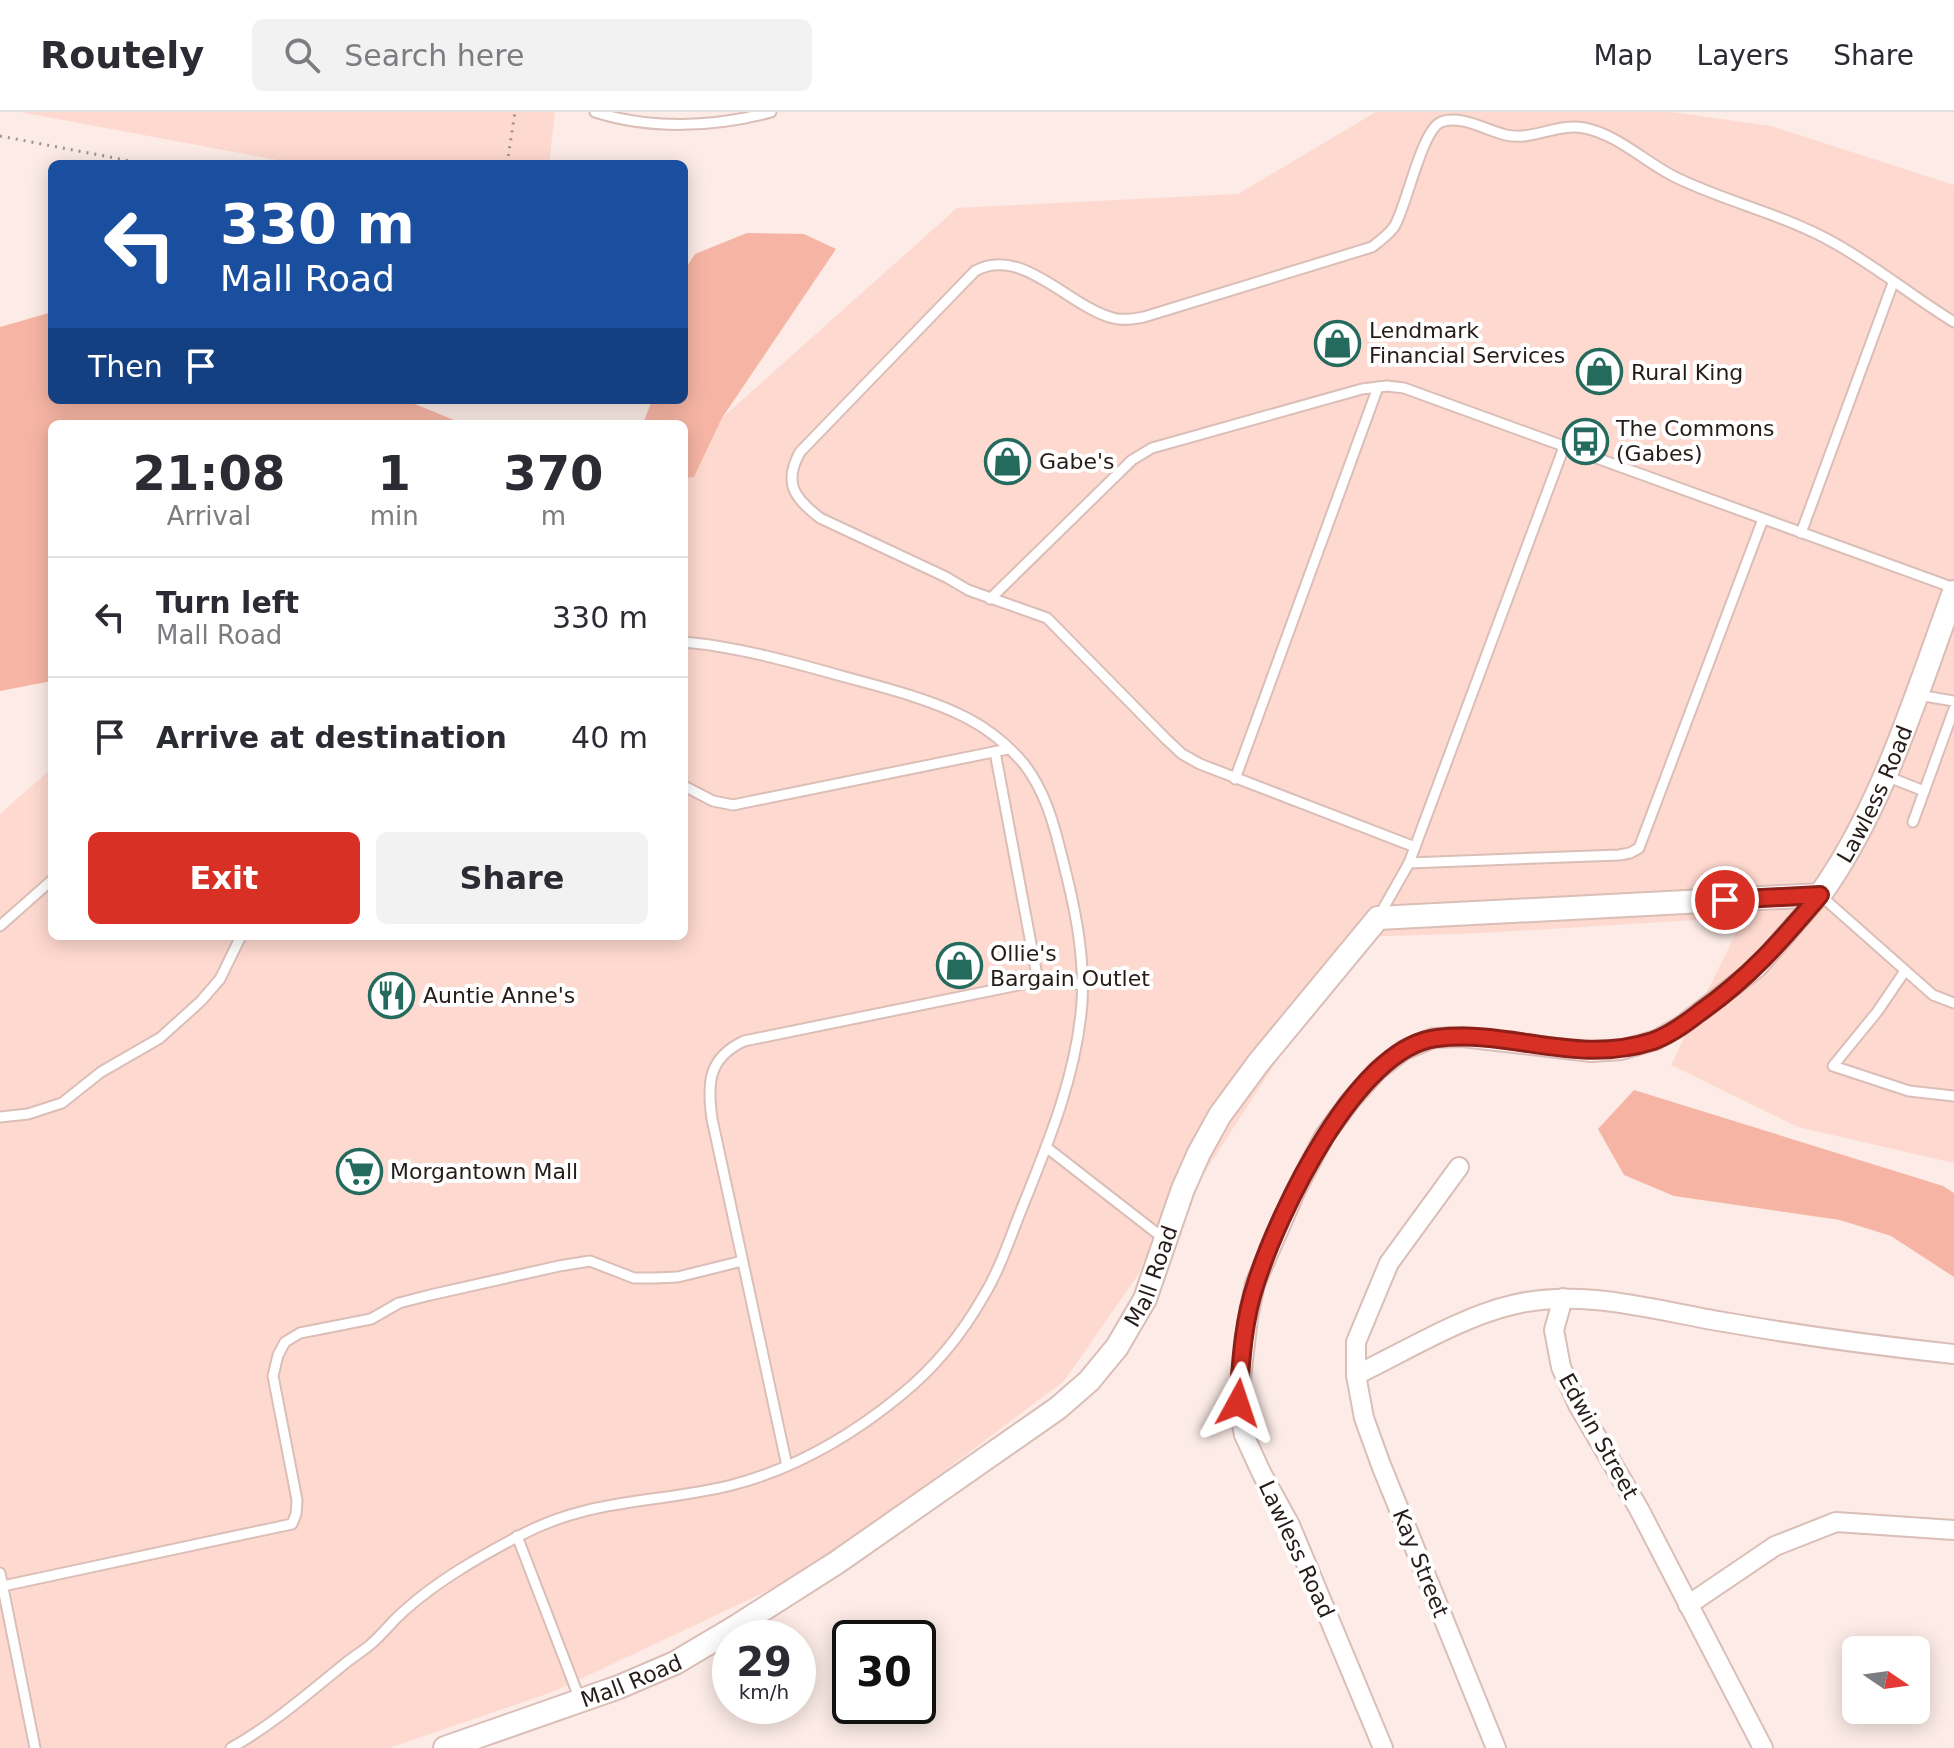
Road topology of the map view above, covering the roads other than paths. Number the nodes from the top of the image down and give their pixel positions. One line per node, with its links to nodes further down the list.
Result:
1 (595, 112): 2 (lane)
2 (771, 112)
3 (1893, 283): 4 (lane); 8 (lane); 10 (lane)
4 (1954, 322)
5 (1378, 387): 6 (lane); 10 (lane); 18 (lane)
6 (1564, 447): 7 (lane); 22 (lane)
7 (1763, 519): 8 (lane); 23 (lane)
8 (1801, 533): 9 (lane)
9 (1954, 590): 12 (street, Lawless Road)
10 (990, 599): 18 (lane)
11 (688, 643): 15 (lane)
12 (1916, 694): 13 (lane); 17 (street, Lawless Road)
13 (1954, 701)
14 (1954, 709): 20 (lane)
15 (1008, 749): 16 (lane); 31 (lane)
16 (995, 752): 19 (lane); 30 (lane)
17 (1884, 775): 20 (lane); 25 (street, Lawless Road)
18 (1235, 779): 22 (lane)
19 (688, 788)
20 (1924, 791): 21 (lane)
21 (1913, 822)
22 (1415, 847): 23 (lane)
23 (1409, 863): 26 (lane)
24 (48, 884): 27 (lane)
25 (1820, 895): 26 (street); 29 (lane); 52 (street, Lawless Road)
26 (1378, 918): 37 (street, Mall Road)
27 (0, 926)
28 (239, 940): 34 (lane)
29 (1905, 971): 32 (lane); 33 (lane)
30 (1038, 981): 31 (lane); 38 (lane)
31 (1082, 985): 35 (lane)
32 (1954, 1003)
33 (1954, 1096)
34 (0, 1117)
35 (1046, 1147): 37 (lane); 42 (lane)
36 (1459, 1167): 41 (street, Kay Street)
37 (1167, 1240): 48 (street, Mall Road)
38 (742, 1261): 42 (lane); 46 (lane)
39 (1563, 1298): 40 (street); 41 (street); 47 (street, Edwin Street)
40 (1954, 1354)
41 (1356, 1375): 53 (street, Kay Street)
42 (787, 1466): 44 (lane)
43 (1954, 1530): 47 (street)
44 (517, 1536): 48 (lane); 50 (lane)
45 (0, 1573): 46 (lane)
46 (3, 1586): 49 (lane)
47 (1688, 1605): 54 (street, Edwin Street)
48 (580, 1700): 51 (street, Mall Road)
49 (35, 1748)
50 (231, 1748)
51 (445, 1748)
52 (1383, 1748)
53 (1496, 1748)
54 (1763, 1748)

